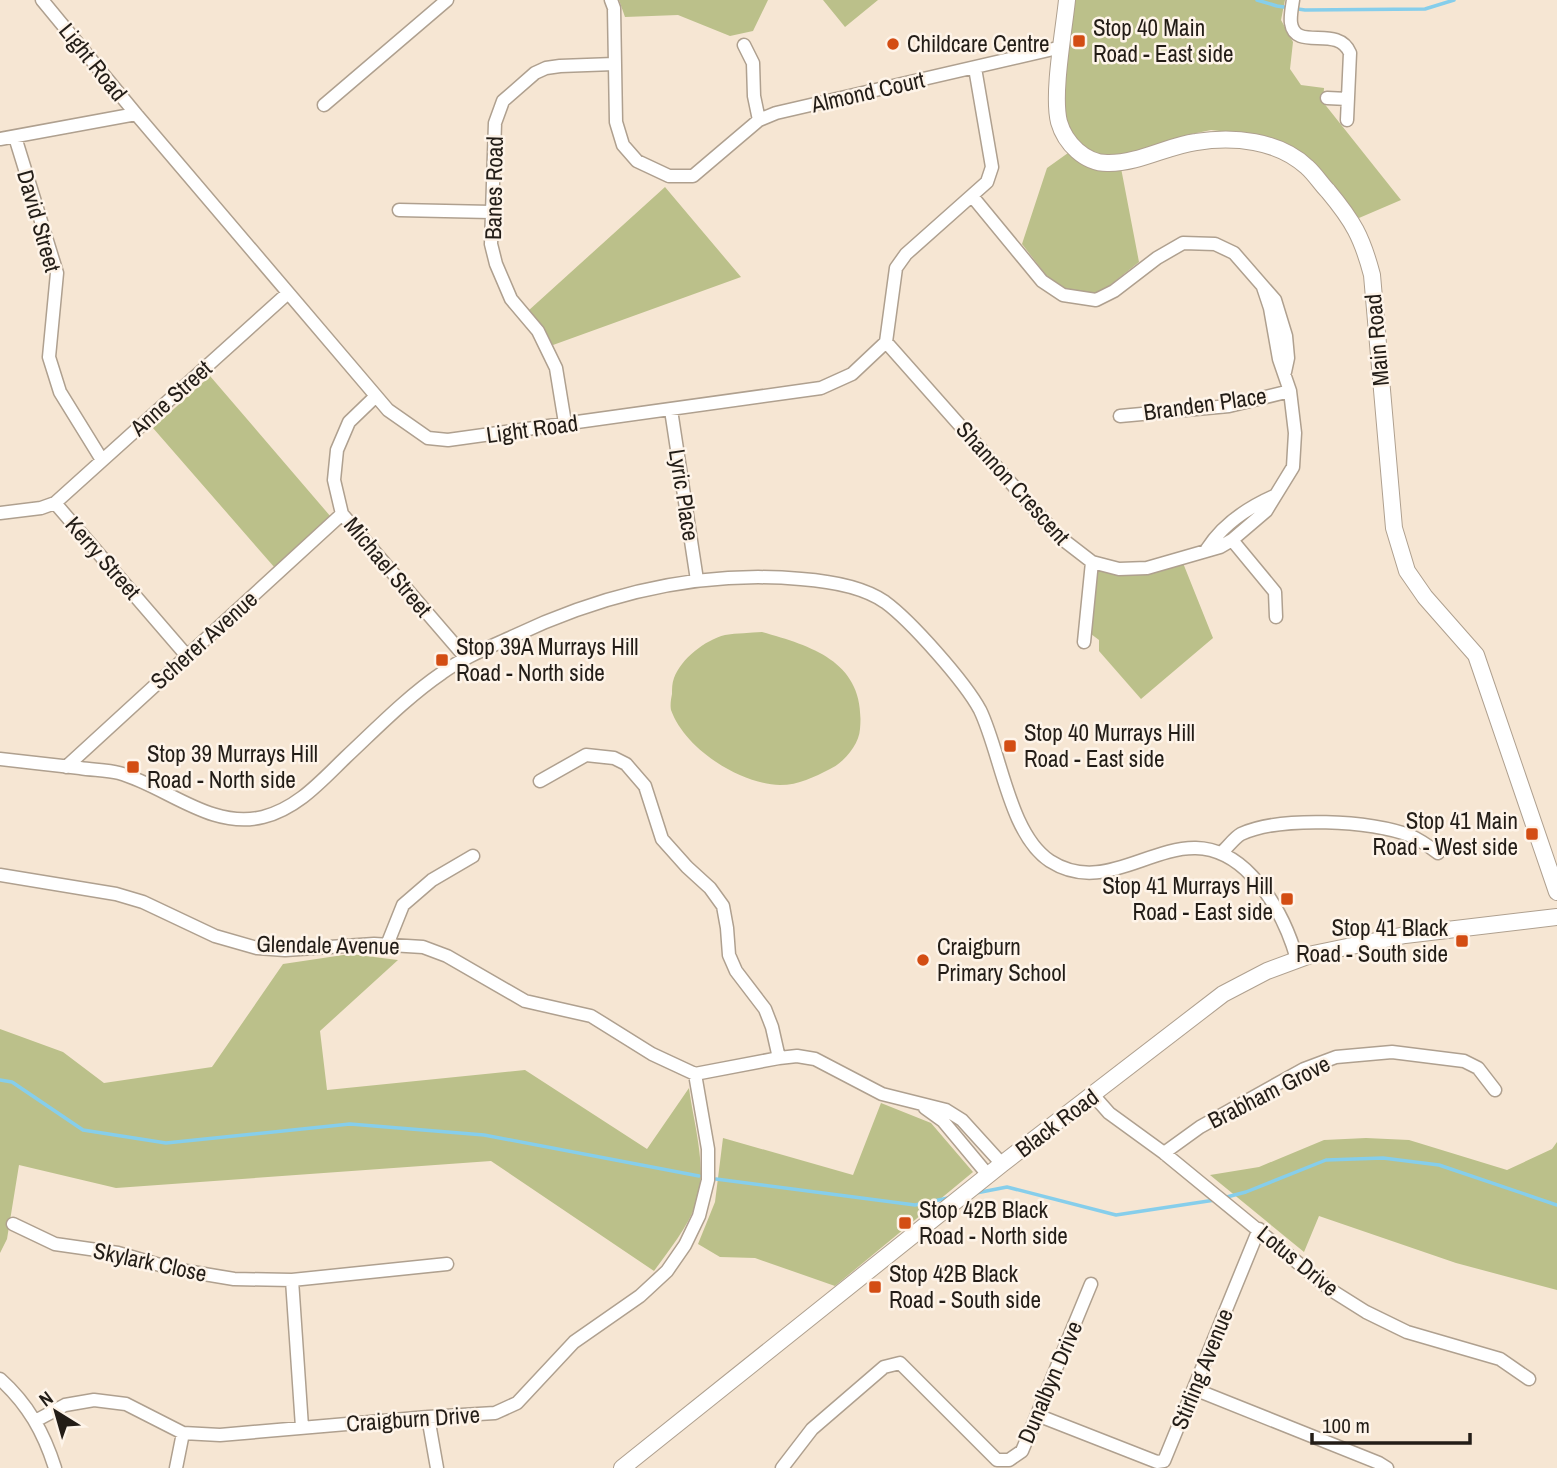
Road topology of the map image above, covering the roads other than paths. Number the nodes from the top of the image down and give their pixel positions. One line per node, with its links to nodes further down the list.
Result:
1 (42, 0): 13 (street, Light Road)
2 (447, 0): 12 (street)
3 (611, 0): 8 (street)
4 (1068, 0): 7 (main road, Main Road)
5 (1293, 0): 11 (street)
6 (744, 45): 14 (street)
7 (1062, 47): 9 (street, Almond Court); 48 (main road, Main Road)
8 (614, 64): 14 (street, Almond Court); 20 (street, Banes Road)
9 (975, 68): 14 (street, Almond Court); 18 (street)
10 (1327, 97): 11 (street)
11 (1348, 99): 15 (street)
12 (324, 105)
13 (136, 114): 16 (street); 21 (street, Light Road)
14 (759, 120)
15 (1347, 120)
16 (15, 136): 17 (street); 28 (street, David Street)
17 (0, 139)
18 (972, 196): 22 (street); 23 (street, Shannon Crescent)
19 (399, 210): 20 (street)
20 (491, 212): 27 (street, Banes Road)
21 (288, 293): 24 (street, Light Road); 28 (street, Anne Street)
22 (886, 342): 25 (street, Light Road); 35 (street, Shannon Crescent)
23 (1290, 391): 26 (street, Branden Place); 29 (street, Shannon Crescent)
24 (376, 396): 27 (street, Light Road); 32 (street, Michael Street)
25 (671, 410): 27 (street, Light Road); 36 (street, Lyric Place)
26 (1120, 416)
27 (565, 424)
28 (102, 460): 30 (street, Anne Street)
29 (1275, 496): 33 (street, Shannon Crescent); 34 (street, Shannon Crescent)
30 (55, 503): 31 (street, Kerry Street); 39 (street, Kerry Street)
31 (0, 513)
32 (342, 514): 39 (street, Scherer Avenue); 40 (street, Michael Street)
33 (1232, 540): 34 (street, Shannon Crescent); 37 (street)
34 (1207, 549): 35 (street, Shannon Crescent)
35 (1093, 562): 38 (street)
36 (697, 580): 40 (street); 44 (street)
37 (1276, 617)
38 (1084, 642)
39 (187, 656): 42 (street, Scherer Avenue)
40 (466, 658): 42 (street)
41 (0, 759): 42 (street)
42 (66, 767)
43 (540, 781): 52 (street)
44 (1222, 852): 45 (street); 51 (street)
45 (1438, 853)
46 (474, 856): 50 (street)
47 (0, 875): 50 (street, Glendale Avenue)
48 (1557, 891)
49 (1557, 917): 51 (main road, Black Road)
50 (387, 945): 53 (street, Glendale Avenue)
51 (1297, 960): 55 (main road, Black Road)
52 (779, 1058): 53 (street); 56 (street)
53 (695, 1074): 69 (street, Craigburn Drive)
54 (1495, 1090): 57 (street, Brabham Grove)
55 (1094, 1096): 57 (street, Lotus Drive); 58 (main road, Black Road)
56 (919, 1103): 58 (street); 59 (street)
57 (1164, 1153): 61 (street, Lotus Drive)
58 (1002, 1164): 59 (main road, Black Road)
59 (988, 1175): 76 (main road, Black Road)
60 (13, 1224): 63 (street, Skylark Close)
61 (1259, 1229): 66 (street, Lotus Drive); 67 (street, Stirling Avenue)
62 (447, 1264): 63 (street, Skylark Close)
63 (292, 1280): 71 (street)
64 (1091, 1284): 68 (street, Dunalbyn Drive)
65 (0, 1379): 70 (street)
66 (1529, 1379)
67 (1194, 1389): 68 (street, Stirling Avenue); 78 (street)
68 (1037, 1415): 77 (street, Dunalbyn Drive)
69 (428, 1417): 71 (street, Craigburn Drive); 75 (street)
70 (37, 1420): 72 (street, Craigburn Drive); 73 (street)
71 (302, 1427): 72 (street, Craigburn Drive)
72 (183, 1433): 74 (street)
73 (55, 1468)
74 (176, 1468)
75 (437, 1468)
76 (622, 1468)
77 (782, 1468)
78 (1387, 1468)

